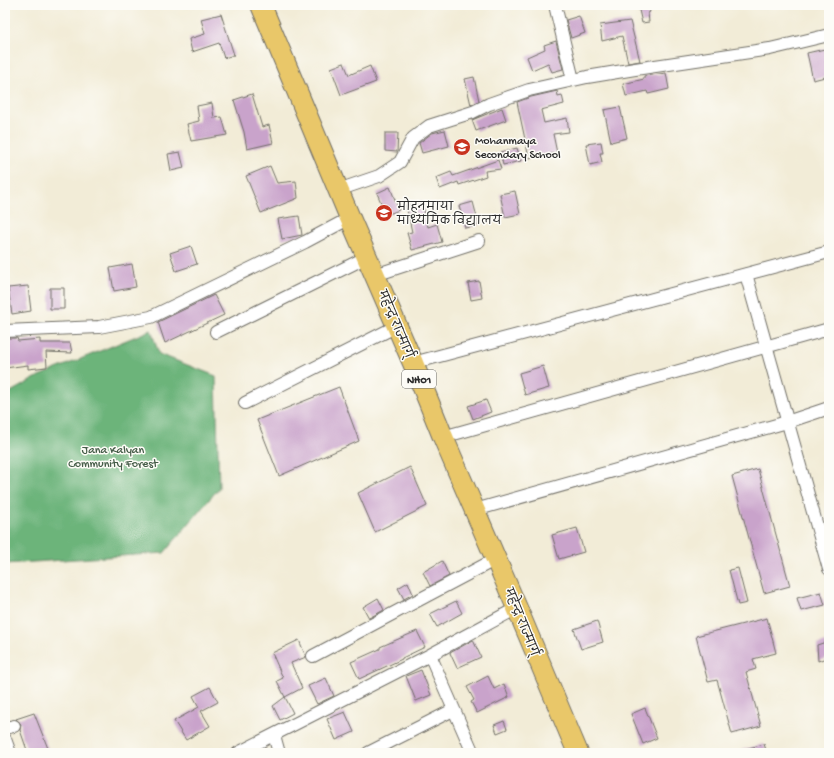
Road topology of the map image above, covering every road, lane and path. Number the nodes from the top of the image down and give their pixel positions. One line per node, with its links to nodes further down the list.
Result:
1 (261, 5): 5 (highway, महेन्द्र राज्मार्ग् / NH01)
2 (555, 5): 4 (street)
3 (829, 35): 4 (street)
4 (573, 80): 5 (street)
5 (338, 190): 6 (highway, महेन्द्र राज्मार्ग् / NH01)
6 (350, 218): 9 (highway, महेन्द्र राज्मार्ग् / NH01); 14 (street)
7 (478, 241): 11 (street)
8 (829, 252): 10 (street)
9 (367, 257): 11 (highway, महेन्द्र राज्मार्ग् / NH01); 15 (street)
10 (746, 274): 16 (street); 17 (street)
11 (375, 275): 12 (highway, महेन्द्र राज्मार्ग् / NH01)
12 (397, 326): 17 (highway, महेन्द्र राज्मार्ग् / NH01); 18 (street)
13 (829, 330): 16 (street)
14 (5, 331)
15 (216, 332)
16 (766, 347): 20 (street); 21 (street)
17 (413, 363): 21 (highway, महेन्द्र राज्मार्ग् / NH01)
18 (245, 403)
19 (829, 408): 20 (street)
20 (787, 422): 22 (street); 24 (street)
21 (443, 437): 22 (highway, महेन्द्र राज्मार्ग् / NH01)
22 (475, 510): 23 (highway, महेन्द्र राज्मार्ग् / NH01)
23 (496, 559): 25 (highway, महेन्द्र राज्मार्ग् / NH01); 27 (street)
24 (829, 569)
25 (517, 608): 26 (street); 36 (highway, महेन्द्र राज्मार्ग् / NH01)
26 (430, 655): 28 (street); 29 (street)
27 (313, 656)
28 (453, 710): 34 (street); 35 (street)
29 (274, 735): 32 (street); 33 (street)
30 (5, 739): 31 (street)
31 (10, 753)
32 (238, 753)
33 (279, 753)
34 (368, 753)
35 (473, 753)
36 (578, 753)

